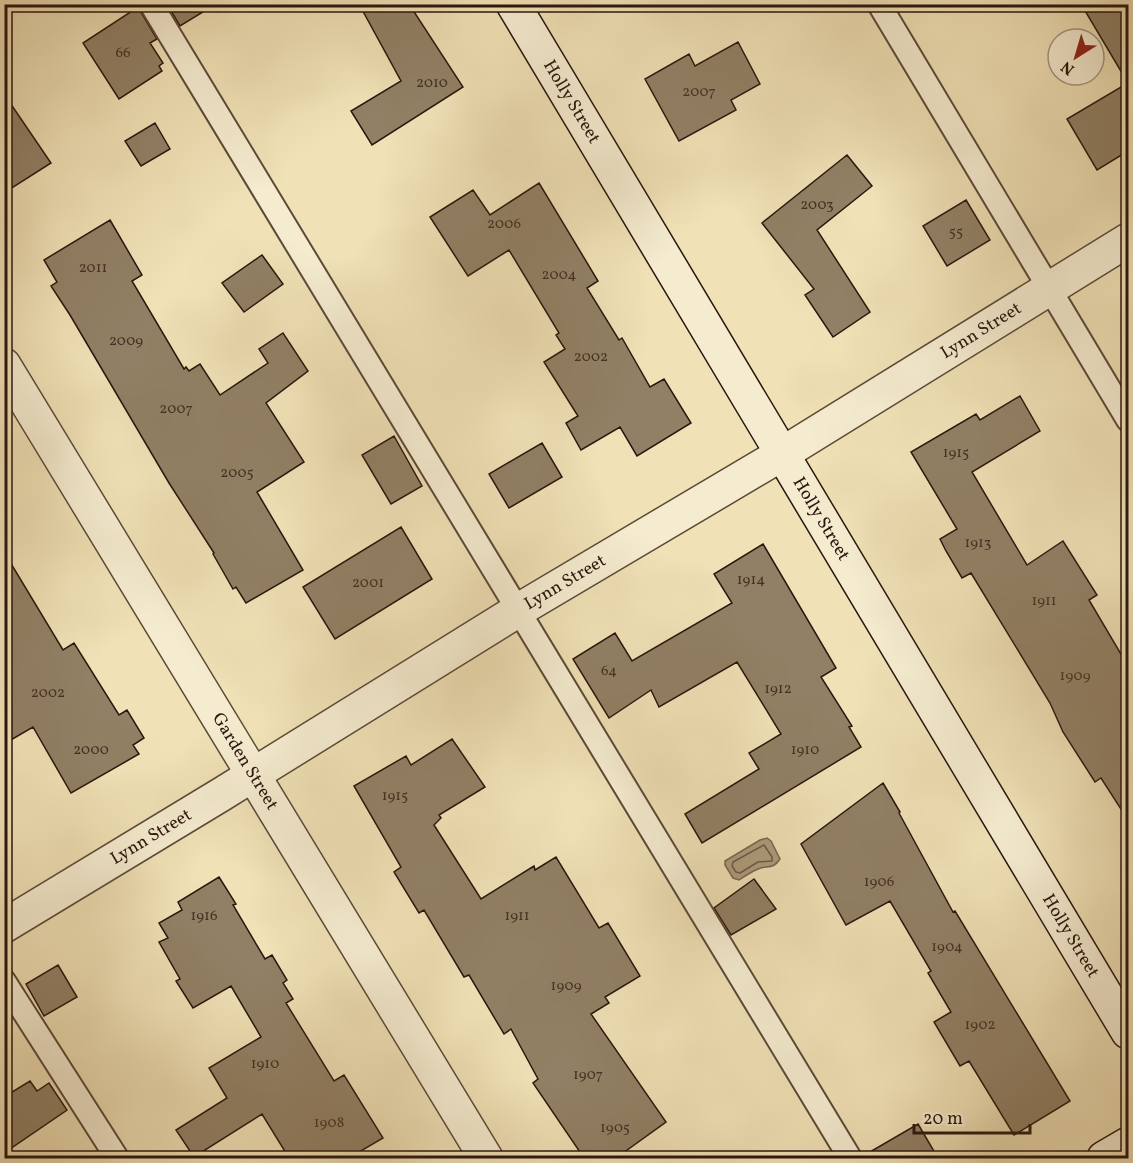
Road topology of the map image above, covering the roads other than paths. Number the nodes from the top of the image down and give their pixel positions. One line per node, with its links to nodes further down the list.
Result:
1 (151, 4): 9 (lane)
2 (513, 4): 8 (street, Holly Street)
3 (879, 4): 5 (lane)
4 (1128, 240): 5 (street, Lynn Street)
5 (1050, 288): 7 (lane); 8 (street, Lynn Street)
6 (4, 364): 10 (street, Garden Street)
7 (1128, 420)
8 (782, 454): 9 (street, Lynn Street); 13 (street, Holly Street)
9 (517, 611): 10 (street, Lynn Street); 17 (lane)
10 (254, 775): 11 (street, Lynn Street); 16 (street, Garden Street)
11 (4, 926)
12 (4, 981): 15 (lane)
13 (1128, 1032)
14 (1128, 1144): 18 (street)
15 (117, 1158)
16 (486, 1158)
17 (850, 1158)
18 (1104, 1158)

